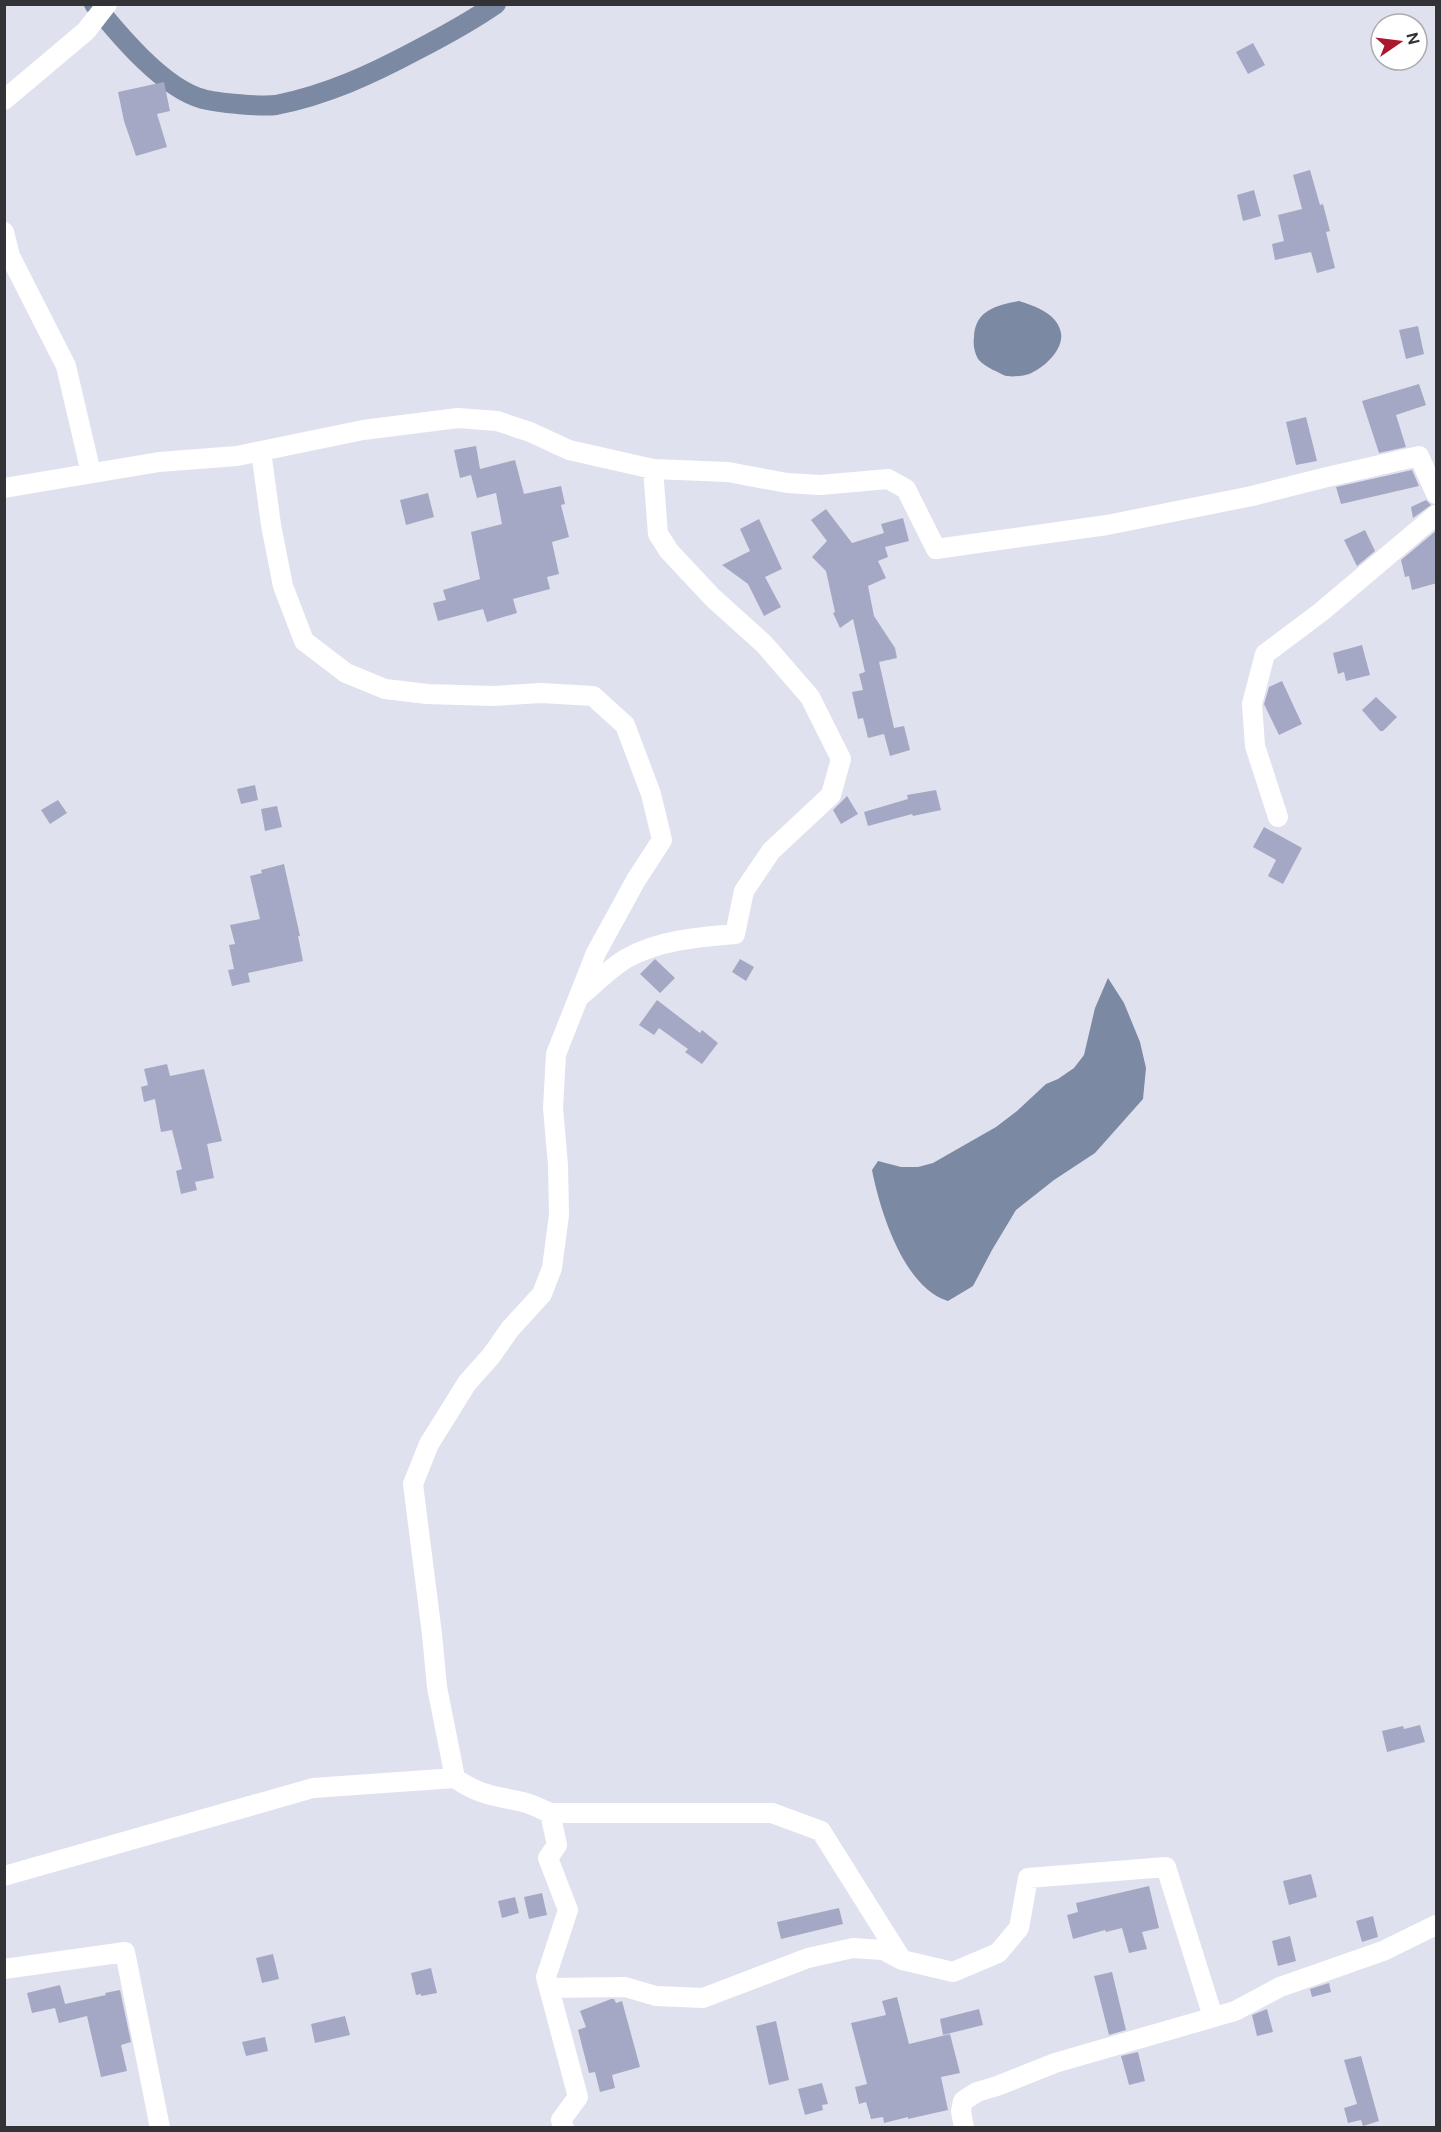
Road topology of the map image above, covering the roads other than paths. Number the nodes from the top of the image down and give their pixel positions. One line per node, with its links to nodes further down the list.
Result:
1 (107, 4): 2 (street)
2 (4, 100)
3 (4, 232): 6 (street)
4 (261, 451): 5 (street); 6 (street); 11 (street)
5 (653, 469): 8 (street); 11 (street)
6 (91, 473): 7 (street)
7 (4, 488)
8 (1437, 494)
9 (1437, 514): 10 (street)
10 (1278, 817)
11 (579, 997): 12 (street)
12 (455, 1778): 13 (street); 14 (street)
13 (550, 1813): 16 (street); 18 (street)
14 (4, 1876)
15 (1437, 1925): 19 (street)
16 (902, 1960): 18 (street); 19 (street)
17 (4, 1969): 20 (street)
18 (549, 1988): 21 (street)
19 (1214, 2017): 22 (street)
20 (160, 2127)
21 (564, 2127)
22 (964, 2127)

